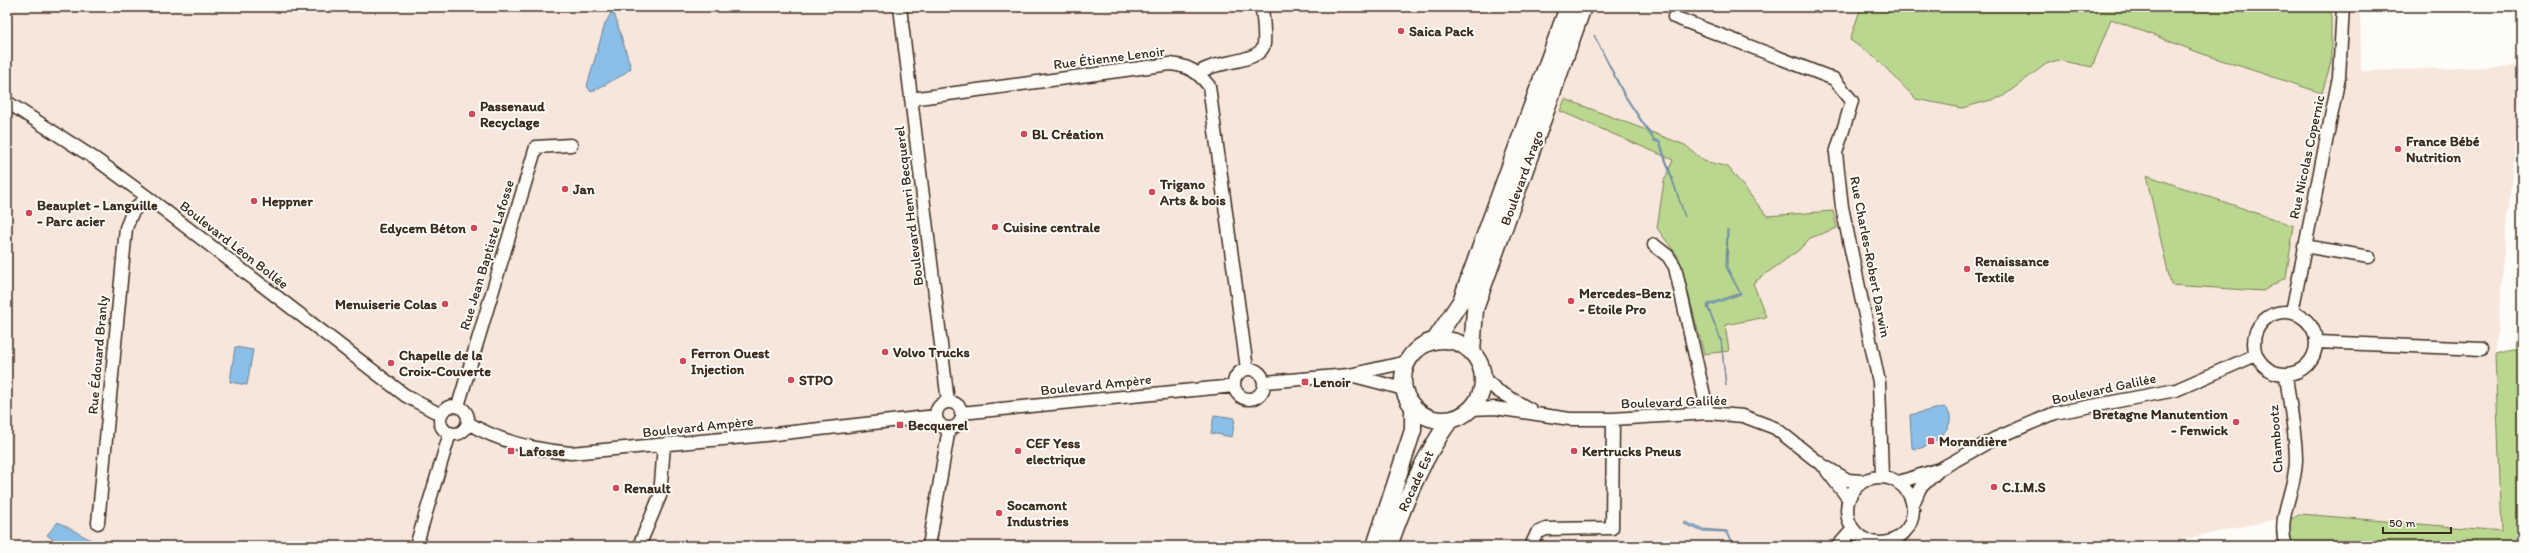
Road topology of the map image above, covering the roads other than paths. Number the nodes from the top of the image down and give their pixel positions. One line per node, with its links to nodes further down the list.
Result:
1 (900, 7): 8 (street, Boulevard Henri Becquerel)
2 (1262, 7): 7 (street)
3 (1568, 7): 16 (main road)
4 (1583, 7): 19 (main road, Boulevard Arago)
5 (2343, 7): 13 (street, Rue Nicolas Copernic)
6 (1674, 17): 46 (street, Rue Charles-Robert Darwin)
7 (1199, 73): 8 (street, Rue Étienne Lenoir); 22 (street)
8 (911, 99): 29 (street, Boulevard Henri Becquerel)
9 (7, 102): 11 (street, Boulevard Léon Bollée)
10 (571, 145): 30 (street, Rue Jean Baptiste Lafosse)
11 (146, 196): 36 (street, Boulevard Léon Bollée); 51 (street, Rue Édouard Branly)
12 (1654, 245): 35 (street)
13 (2304, 246): 14 (street); 15 (street, Rue Nicolas Copernic)
14 (2369, 257)
15 (2292, 312): 17 (street); 20 (street)
16 (1436, 340): 19 (main road); 21 (main road)
17 (2317, 342): 18 (street); 24 (street)
18 (2482, 349)
19 (1472, 352): 25 (main road)
20 (2256, 355): 24 (street); 45 (street, Boulevard Galilée)
21 (1407, 362): 23 (street); 28 (main road)
22 (1247, 369): 26 (street); 27 (street)
23 (1349, 375): 26 (street); 28 (street)
24 (2286, 375): 60 (street, Chambootz)
25 (1483, 378): 32 (main road); 33 (street, Boulevard Galilée)
26 (1264, 382): 27 (street)
27 (1234, 386): 34 (street, Boulevard Ampère)
28 (1404, 389): 31 (main road)
29 (948, 402): 34 (street); 37 (street)
30 (458, 406): 36 (street); 40 (street)
31 (1413, 407): 39 (main road); 56 (main road)
32 (1470, 409): 33 (street, Boulevard Galilée); 39 (main road)
33 (1535, 412): 38 (street, Boulevard Galilée)
34 (962, 413): 41 (street)
35 (1708, 413): 38 (street, Boulevard Galilée); 44 (street, Boulevard Galilée)
36 (441, 415): 42 (street)
37 (936, 416): 41 (street); 43 (street, Boulevard Ampère)
38 (1613, 419): 58 (street)
39 (1450, 420): 57 (main road, Rocade Est)
40 (468, 423): 42 (street); 43 (street, Boulevard Ampère)
41 (949, 428): 55 (street)
42 (450, 433): 53 (street)
43 (664, 445): 54 (street)
44 (1822, 465): 47 (street, Boulevard Galilée); 49 (street, Boulevard Galilée)
45 (1940, 469): 48 (street, Boulevard Galilée); 50 (street, Boulevard Galilée)
46 (1882, 476): 47 (street); 48 (street)
47 (1861, 481): 49 (street)
48 (1899, 482): 50 (street)
49 (1848, 498): 52 (street)
50 (1913, 504): 52 (street)
51 (98, 523)
52 (1853, 529): 59 (street)
53 (416, 546)
54 (639, 546)
55 (929, 546)
56 (1375, 546)
57 (1389, 546)
58 (1531, 546)
59 (1838, 546)
60 (2286, 546)

